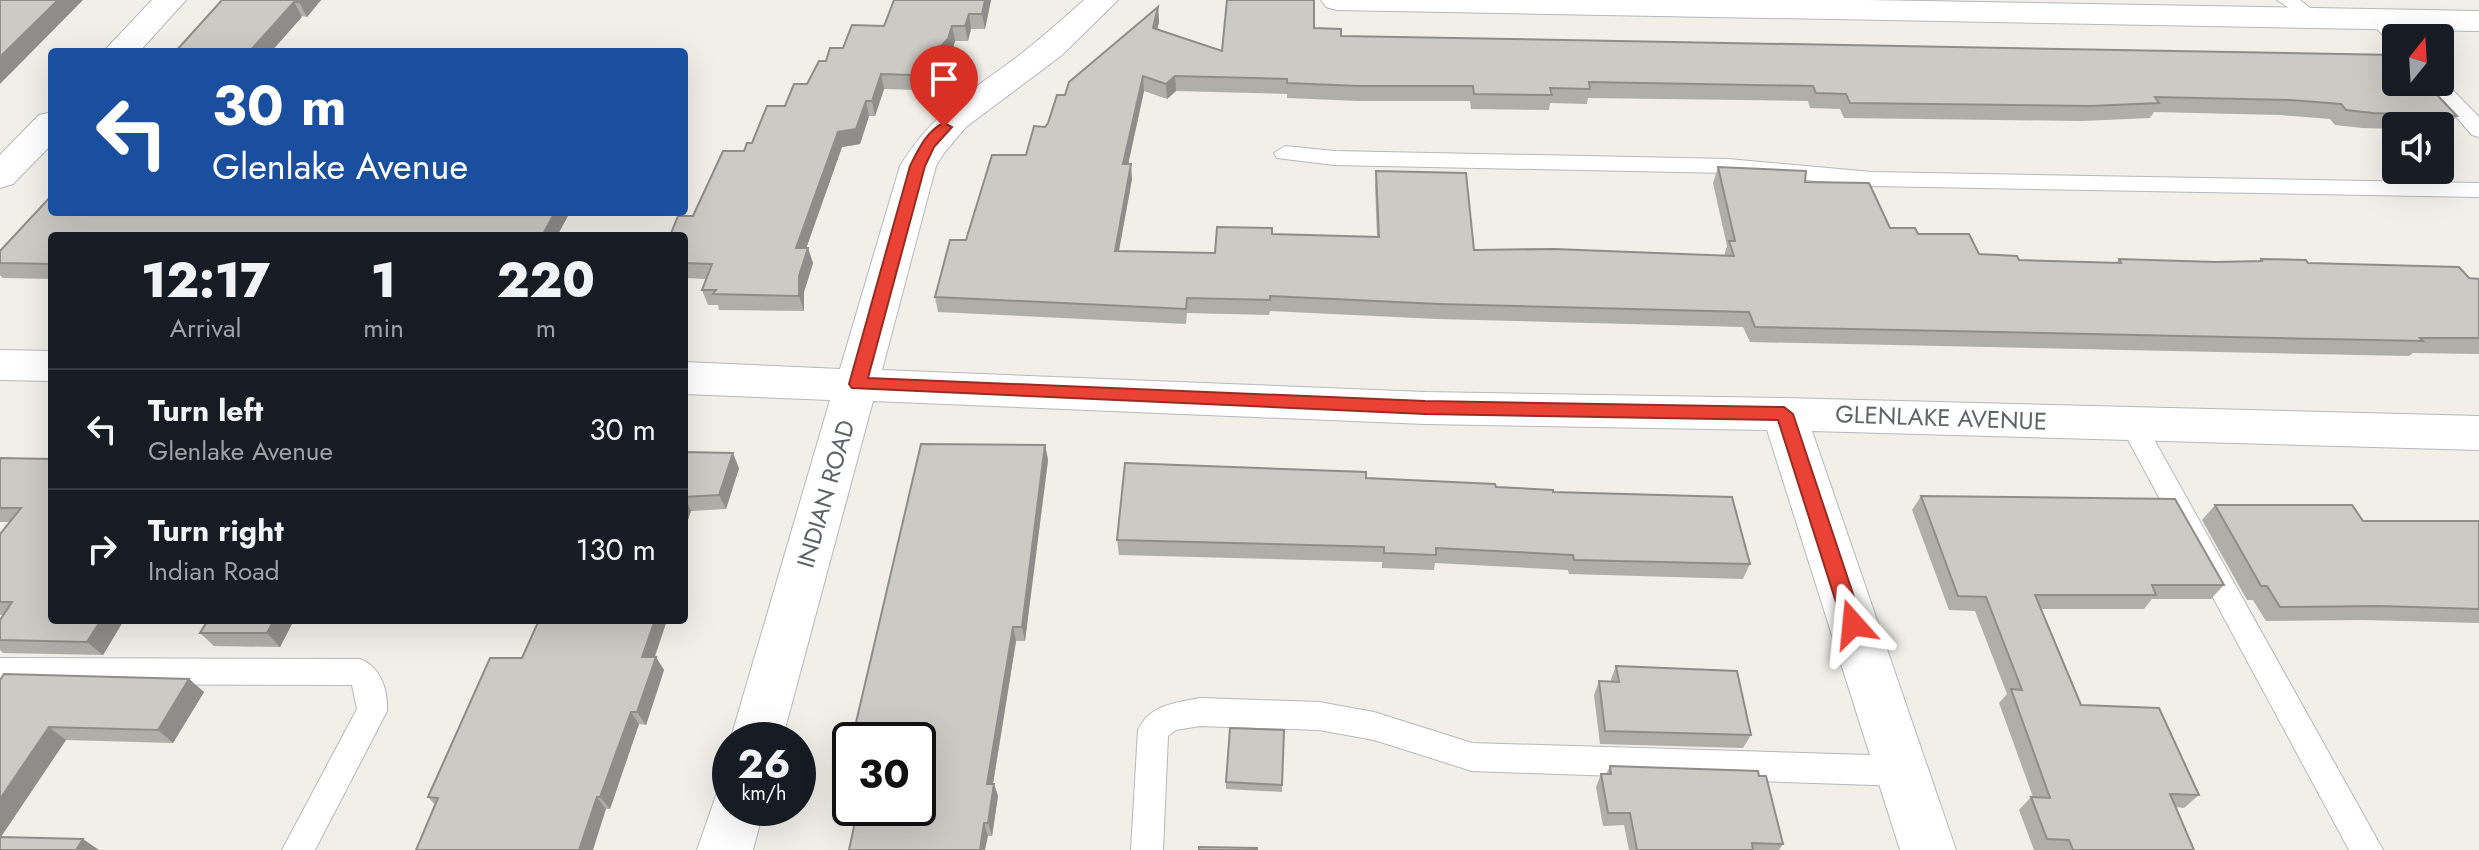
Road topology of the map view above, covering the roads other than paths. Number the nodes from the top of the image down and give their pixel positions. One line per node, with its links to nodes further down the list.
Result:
1 (170, 0): 8 (street)
2 (1102, 0): 18 (street, INDIAN ROAD)
3 (1337, 0): 4 (street)
4 (2298, 8): 7 (street)
5 (2479, 21): 6 (street)
6 (2440, 24)
7 (2382, 27)
8 (124, 48)
9 (2449, 96): 11 (lane)
10 (48, 127): 13 (street)
11 (2479, 130)
12 (1285, 153): 14 (lane)
13 (0, 176)
14 (2479, 190)
15 (0, 365): 16 (street)
16 (48, 366)
17 (688, 378): 18 (street, GLENLAKE AVENUE)
18 (858, 384): 19 (street, GLENLAKE AVENUE); 23 (street, INDIAN ROAD)
19 (1784, 414): 20 (street, GLENLAKE AVENUE); 24 (street)
20 (2132, 423): 21 (street, GLENLAKE AVENUE); 30 (lane)
21 (2479, 433)
22 (0, 671): 26 (lane)
23 (761, 722)
24 (1902, 771): 28 (lane); 29 (street)
25 (732, 826): 27 (street)
26 (298, 850)
27 (725, 850)
28 (1147, 850)
29 (1928, 850)
30 (2367, 850)

